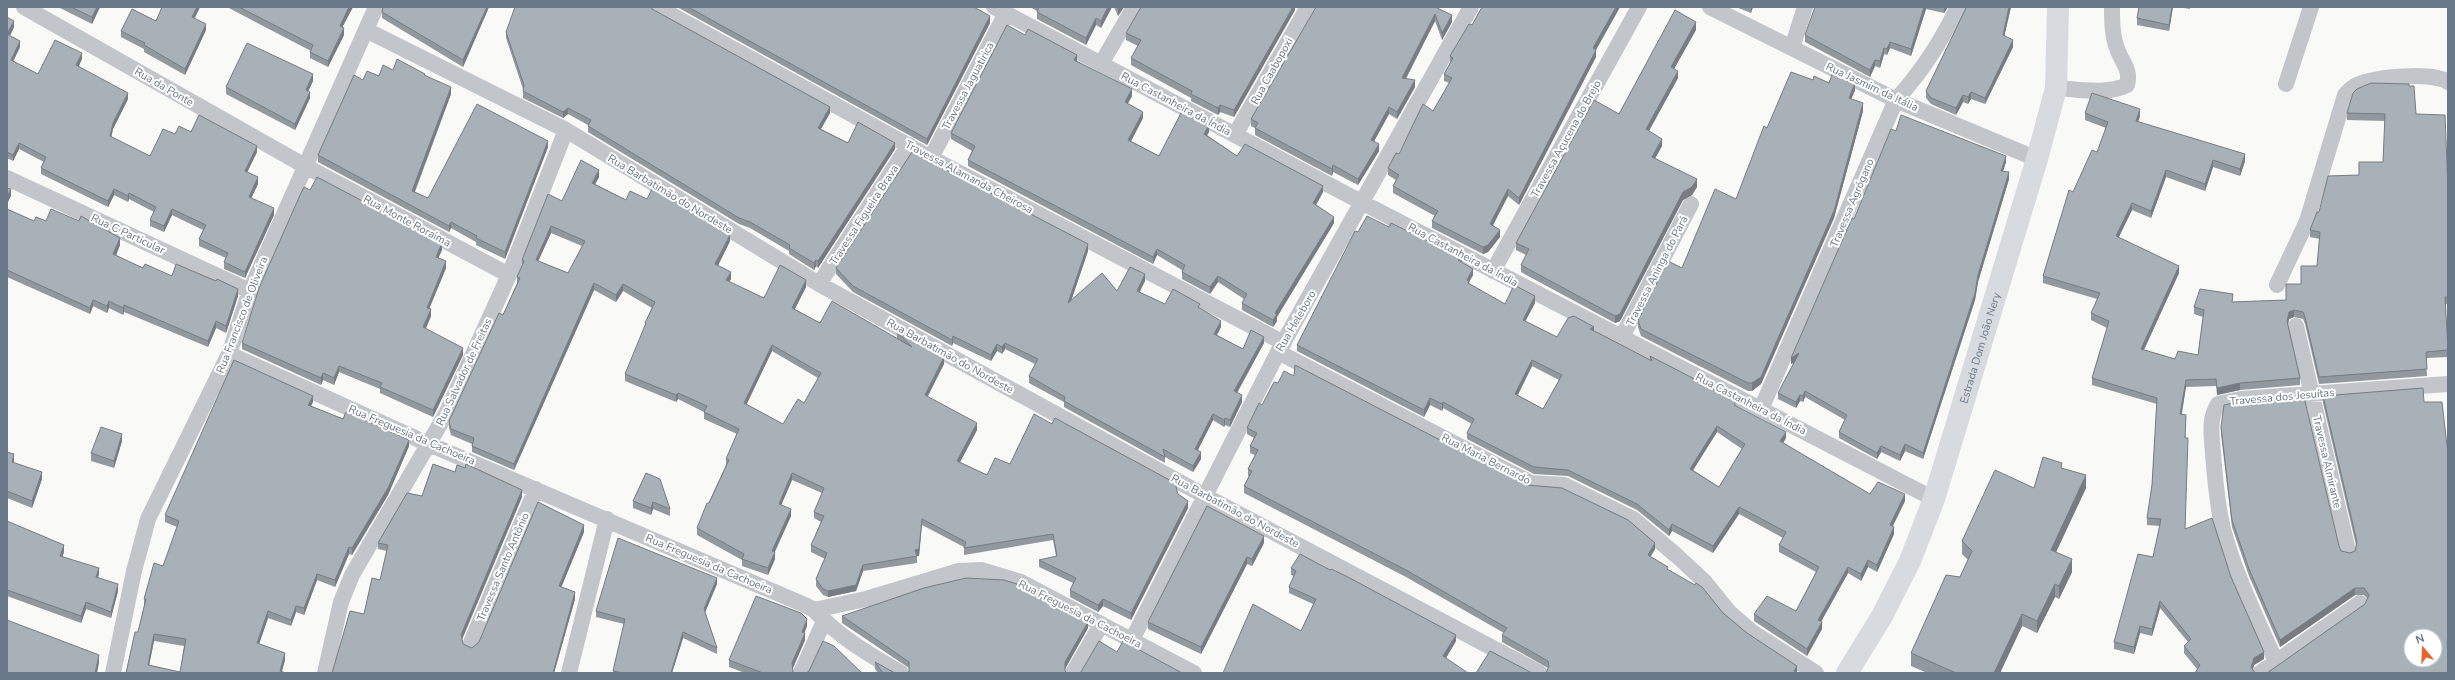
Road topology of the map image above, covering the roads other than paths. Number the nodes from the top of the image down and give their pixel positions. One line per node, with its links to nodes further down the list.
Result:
1 (24, 7): 27 (street, Rua da Ponte)
2 (376, 7): 15 (street, Rua Francisco de Oliveira)
3 (657, 7): 24 (street, Travessa Alamanda Cheirosa)
4 (1134, 7): 17 (street)
5 (1308, 7): 23 (street, Rua Caabopoxi)
6 (1471, 7): 29 (street, Rua Heleboro)
7 (1639, 7): 31 (street, Travessa Açucena do Brejo)
8 (1710, 7): 16 (street, Rua Jasmim da Itália)
9 (1805, 7): 16 (street)
10 (1958, 7): 21 (street, Travessa Agrógano)
11 (2058, 7): 20 (main road, Estrada Dom João Nery)
12 (2112, 7): 20 (street)
13 (2311, 7): 19 (street)
14 (1000, 10): 17 (street, Rua Castanheira da Índia); 25 (street, Travessa Jaguatirica)
15 (366, 30): 22 (street, Rua Barbatimão do Nordeste); 27 (street, Rua Francisco de Oliveira)
16 (1792, 48): 21 (street, Rua Jasmim da Itália)
17 (1101, 64): 23 (street, Rua Castanheira da Índia)
18 (2448, 82): 34 (street)
19 (2286, 84)
20 (2056, 88): 26 (main road, Estrada Dom João Nery)
21 (1896, 100): 26 (street, Rua Jasmim da Itália); 42 (street, Travessa Agrógano)
22 (566, 130): 32 (street, Rua Salvador de Freitas); 33 (street, Rua Barbatimão do Nordeste)
23 (1236, 135): 29 (street, Rua Castanheira da Índia)
24 (909, 146): 25 (street, Travessa Alamanda Cheirosa); 33 (street, Travessa Figueira Brava)
25 (931, 158): 38 (street, Travessa Alamanda Cheirosa)
26 (2037, 159): 46 (main road, Estrada Dom João Nery)
27 (305, 166): 32 (street, Rua Monte Roraima); 35 (street, Rua Francisco de Oliveira)
28 (7, 178): 35 (street, Rua C Particular)
29 (1363, 203): 31 (street, Rua Castanheira da Índia); 38 (street, Rua Heleboro)
30 (1691, 204): 37 (street, Travessa Aninga do Pará)
31 (1493, 271): 37 (street, Rua Castanheira da Índia)
32 (508, 275): 43 (street, Rua Salvador de Freitas)
33 (819, 284): 45 (street, Rua Barbatimão do Nordeste)
34 (2277, 285)
35 (250, 291): 39 (street, Rua Francisco de Oliveira)
36 (2296, 326): 41 (street, Travessa Almirante)
37 (1622, 337): 42 (street, Rua Castanheira da Índia)
38 (1281, 348): 45 (street, Rua Heleboro); 63 (street, Rua Maria Bernardo)
39 (229, 354): 43 (street, Rua Freguesia da Cachoeira); 55 (street, Rua Francisco de Oliveira)
40 (2448, 384): 41 (street, Travessa dos Jesuítas)
41 (2311, 394): 48 (street, Travessa Almirante); 54 (street, Travessa dos Jesuítas)
42 (1761, 409): 46 (street, Rua Castanheira da Índia)
43 (429, 443): 44 (street, Rua Freguesia da Cachoeira); 56 (street, Rua Salvador de Freitas)
44 (536, 489): 47 (street, Rua Freguesia da Cachoeira); 53 (street, Travessa Santo Antônio)
45 (1205, 496): 52 (street, Rua Heleboro); 62 (street, Rua Barbatimão do Nordeste)
46 (1934, 499): 64 (main road, Estrada Dom João Nery)
47 (607, 519): 50 (street, Rua Freguesia da Cachoeira); 57 (street)
48 (2348, 551)
49 (2360, 603): 54 (street)
50 (819, 616): 51 (street, Rua Freguesia da Cachoeira); 58 (street); 59 (street)
51 (1101, 625): 52 (street, Rua Freguesia da Cachoeira); 60 (street)
52 (1132, 640): 61 (street, Rua Freguesia da Cachoeira)
53 (470, 646)
54 (2276, 662): 65 (street)
55 (113, 673)
56 (325, 673)
57 (568, 673)
58 (801, 673)
59 (901, 673)
60 (1073, 673)
61 (1194, 673)
62 (1540, 673)
63 (1816, 673)
64 (1847, 673)
65 (2260, 673)

